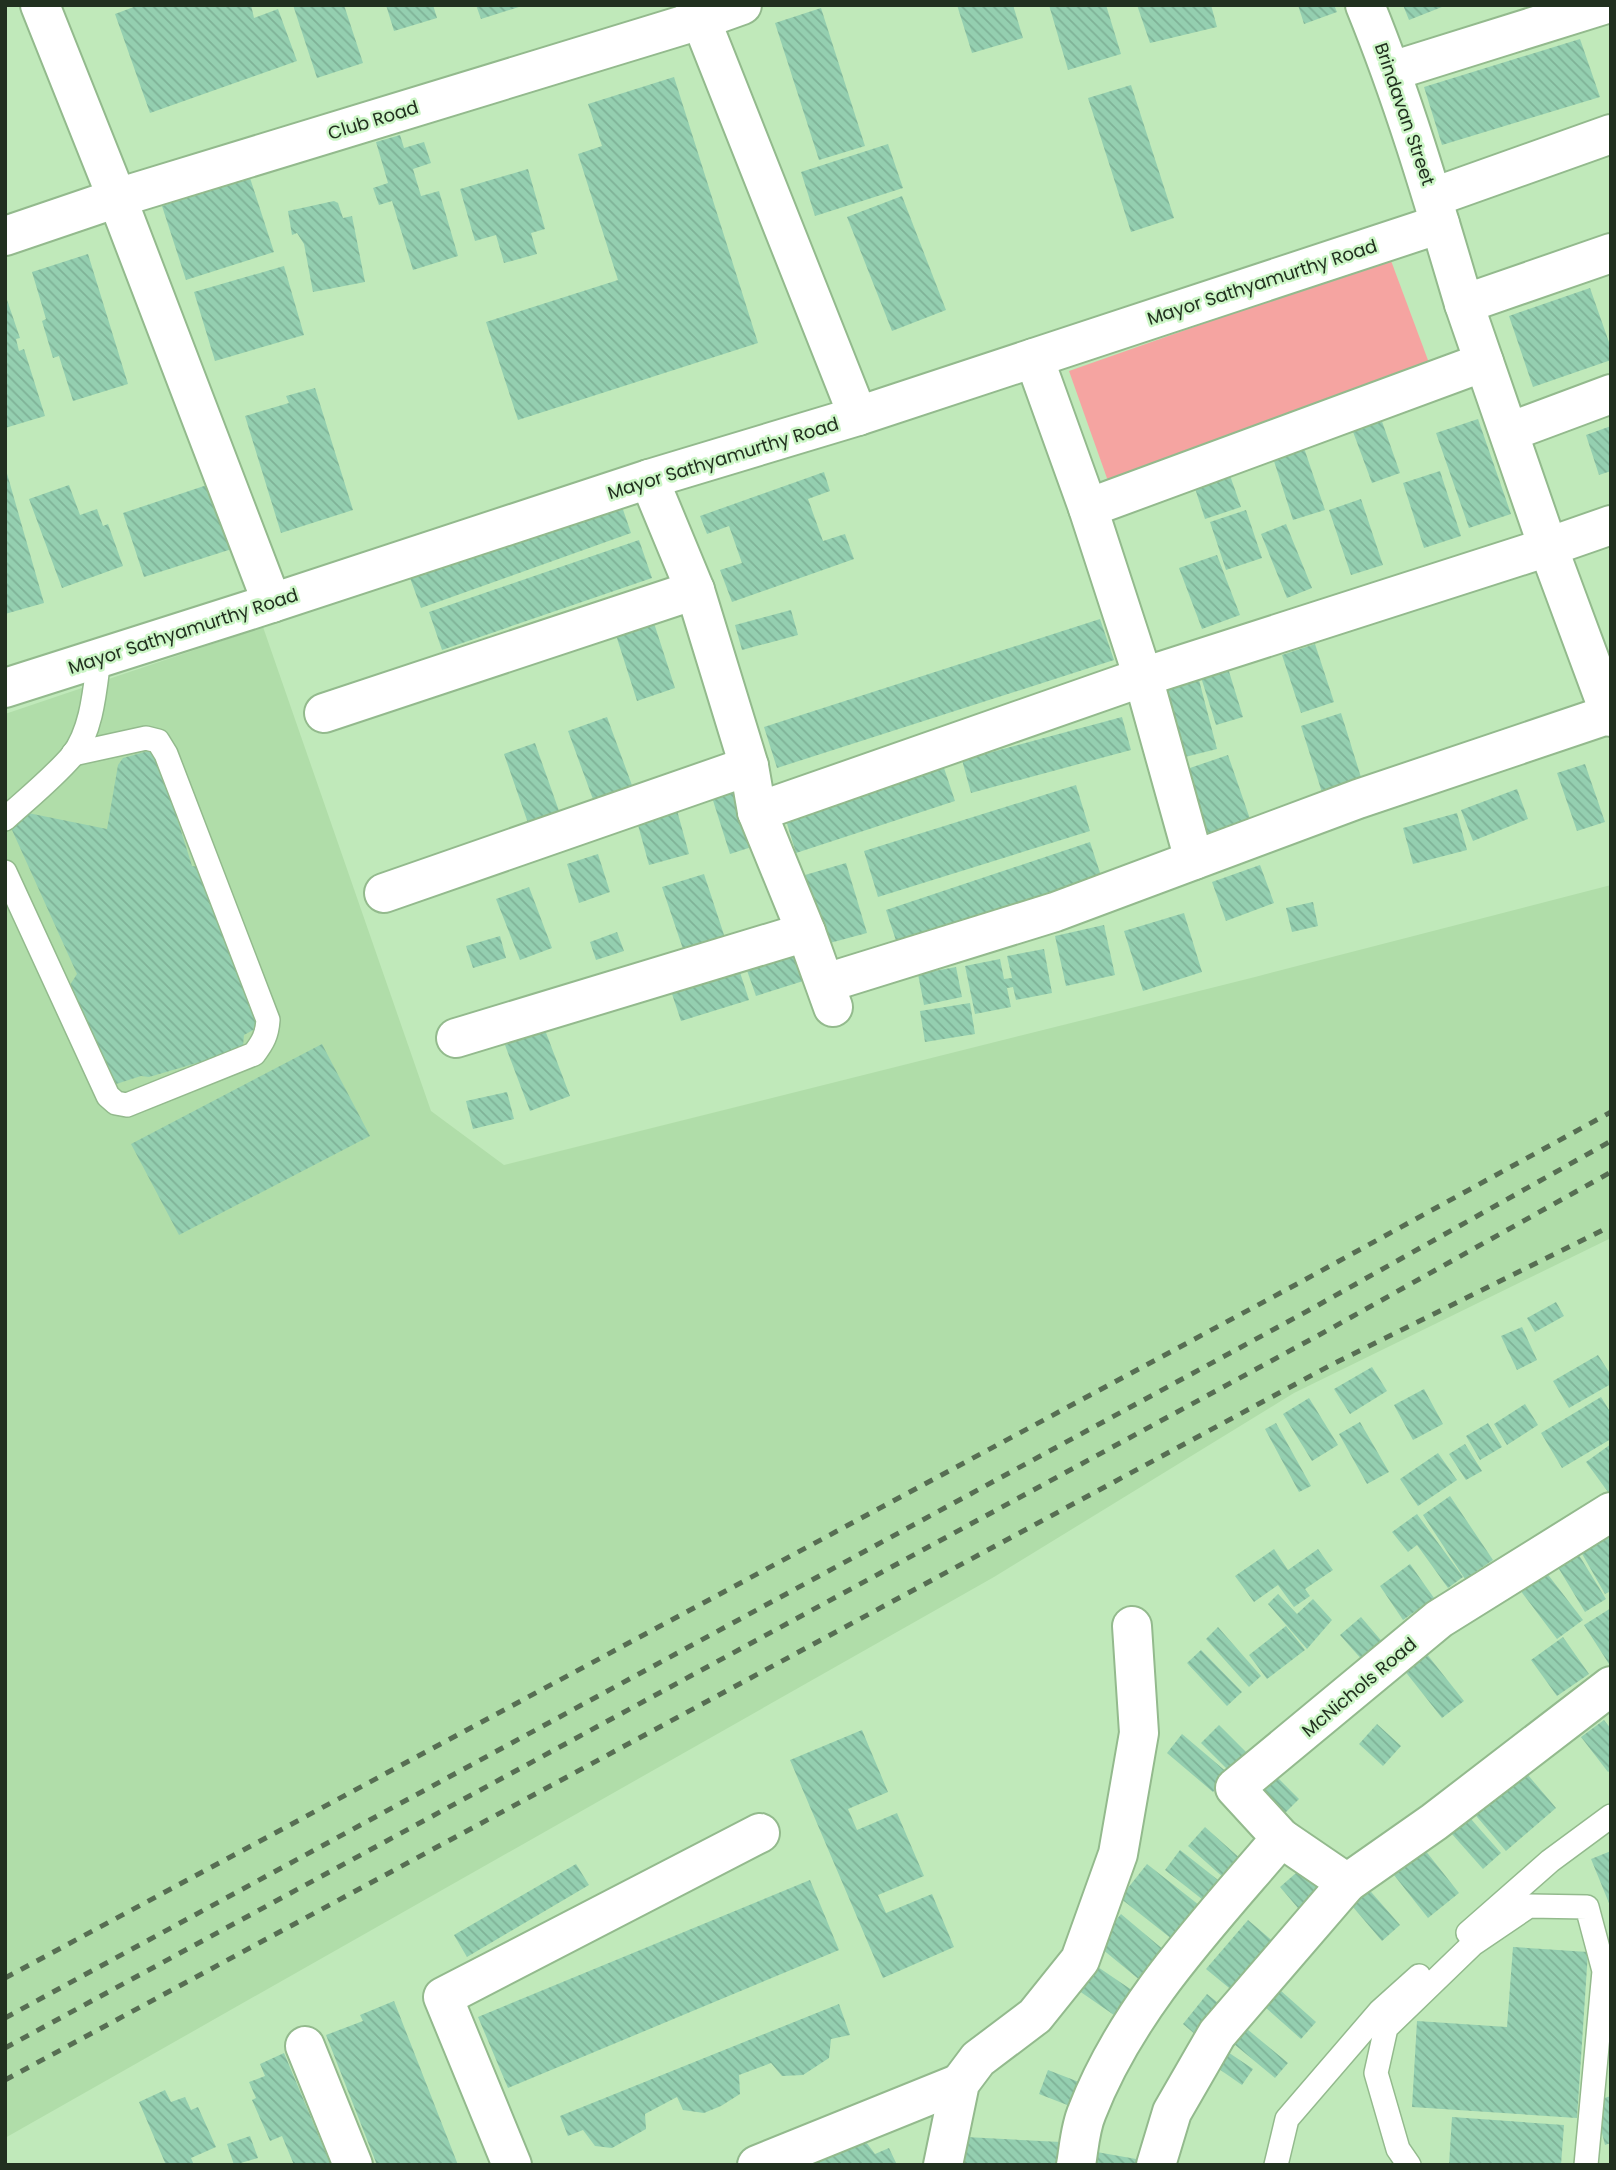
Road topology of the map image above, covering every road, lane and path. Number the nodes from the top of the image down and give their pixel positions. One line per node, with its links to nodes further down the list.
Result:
1 (40, 5): 8 (street)
2 (742, 5): 5 (street, Club Road)
3 (1365, 5): 6 (street, Brindavan Street)
4 (1603, 5): 6 (street)
5 (698, 13): 8 (street, Club Road); 16 (street)
6 (1392, 71): 9 (street, Brindavan Street)
7 (1611, 134): 9 (street, Mayor Sathyamurthy Road)
8 (117, 198): 10 (street, Club Road); 23 (street)
9 (1437, 211): 12 (street, Brindavan Street); 13 (street, Mayor Sathyamurthy Road)
10 (5, 236)
11 (1611, 253): 12 (street)
12 (1464, 304): 14 (street, Brindavan Street)
13 (1034, 358): 16 (street, Mayor Sathyamurthy Road); 19 (street)
14 (1484, 362): 17 (street, Brindavan Street); 19 (street)
15 (1611, 394): 17 (street)
16 (858, 416): 18 (street, Mayor Sathyamurthy Road)
17 (1509, 432): 21 (street, Brindavan Street)
18 (649, 479): 22 (street); 23 (street, Mayor Sathyamurthy Road)
19 (1087, 508): 26 (street)
20 (1611, 525): 21 (street)
21 (1548, 547): 24 (street, Brindavan Street); 26 (street)
22 (695, 590): 28 (street); 31 (street)
23 (272, 603): 25 (street, Mayor Sathyamurthy Road)
24 (1598, 643): 29 (street, Brindavan Street)
25 (99, 658): 27 (street, Mayor Sathyamurthy Road); 30 (lane)
26 (1143, 677): 32 (street); 34 (street)
27 (5, 688)
28 (324, 713)
29 (1610, 715): 34 (street)
30 (73, 754): 33 (lane); 35 (lane)
31 (749, 766): 32 (street); 36 (street)
32 (757, 812): 37 (street)
33 (5, 819)
34 (1194, 860): 37 (street)
35 (5, 872)
36 (384, 893)
37 (806, 932): 38 (street)
38 (456, 1038)
39 (1611, 1512): 44 (street, McNichols Road)
40 (1132, 1626): 48 (street)
41 (1611, 1686): 45 (street)
42 (1611, 1816): 55 (lane)
43 (760, 1833): 50 (street)
44 (1281, 1838): 45 (street, McNichols Road); 53 (street)
45 (1347, 1883): 54 (street)
46 (1607, 1970): 56 (lane); 57 (lane)
47 (305, 2046): 49 (street)
48 (960, 2083): 51 (street); 52 (street)
49 (353, 2165)
50 (512, 2165)
51 (757, 2165)
52 (943, 2165)
53 (1076, 2165)
54 (1156, 2165)
55 (1276, 2165)
56 (1409, 2165)
57 (1586, 2165)

